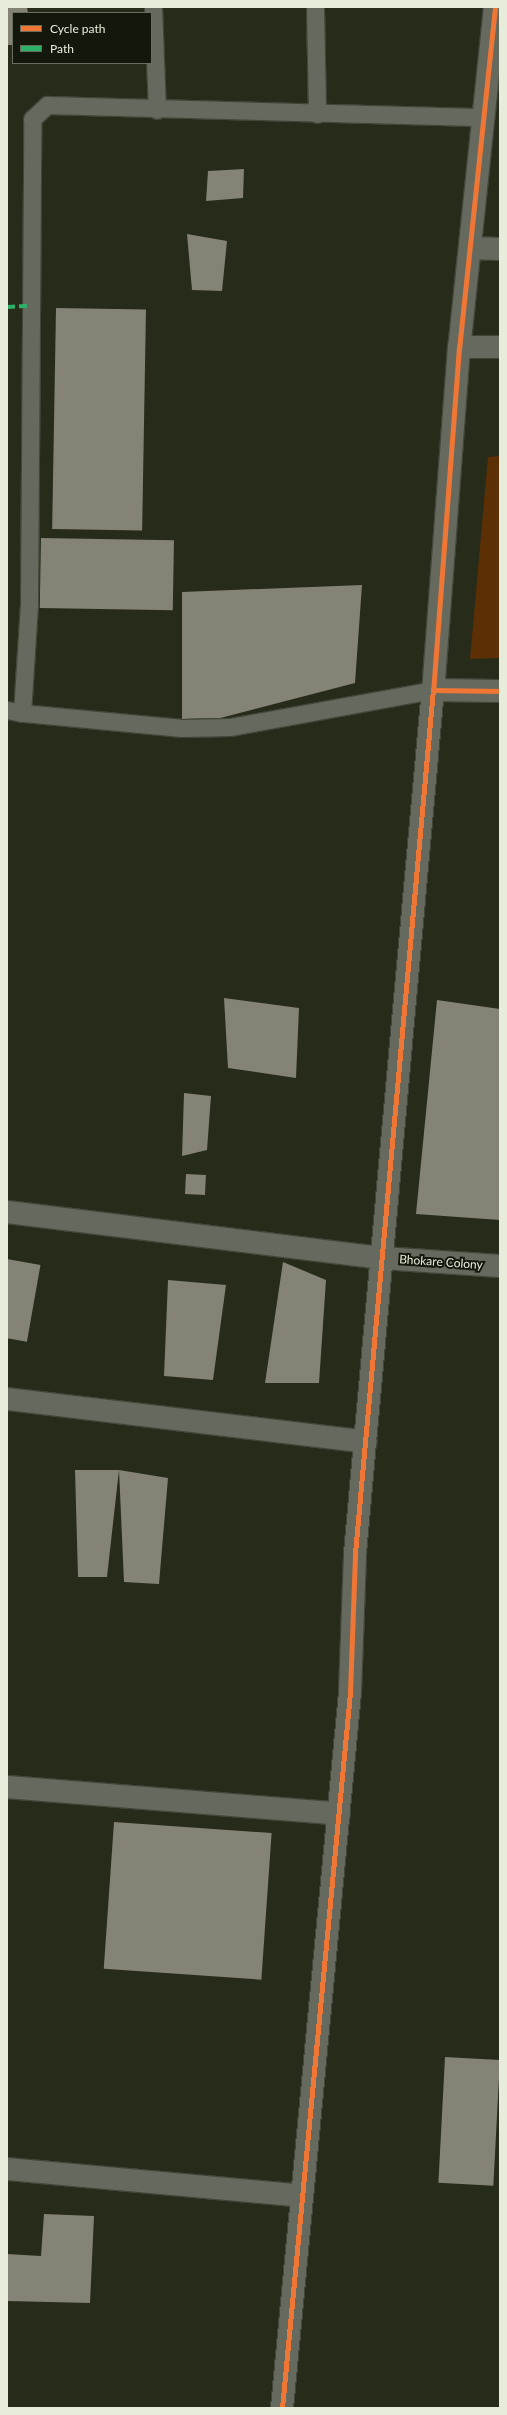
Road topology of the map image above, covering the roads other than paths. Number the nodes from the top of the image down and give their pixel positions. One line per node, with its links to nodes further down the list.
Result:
1 (153, 7): 4 (lane)
2 (315, 7): 5 (lane)
3 (495, 7): 6 (street)
4 (157, 110): 5 (lane); 13 (lane)
5 (317, 114): 6 (lane)
6 (484, 118): 7 (street)
7 (470, 248): 8 (street); 9 (street)
8 (500, 249)
9 (459, 347): 10 (street); 11 (street)
10 (500, 347)
11 (433, 690): 12 (street); 13 (lane); 15 (street)
12 (500, 691)
13 (14, 712)
14 (7, 1212): 15 (street, Bhokare Colony)
15 (382, 1258): 16 (street, Bhokare Colony); 18 (street)
16 (500, 1266)
17 (7, 1400): 18 (street)
18 (365, 1442): 20 (street)
19 (7, 1787): 20 (street)
20 (339, 1814): 22 (street)
21 (7, 2169): 22 (street)
22 (302, 2196): 23 (street)
23 (282, 2408)

